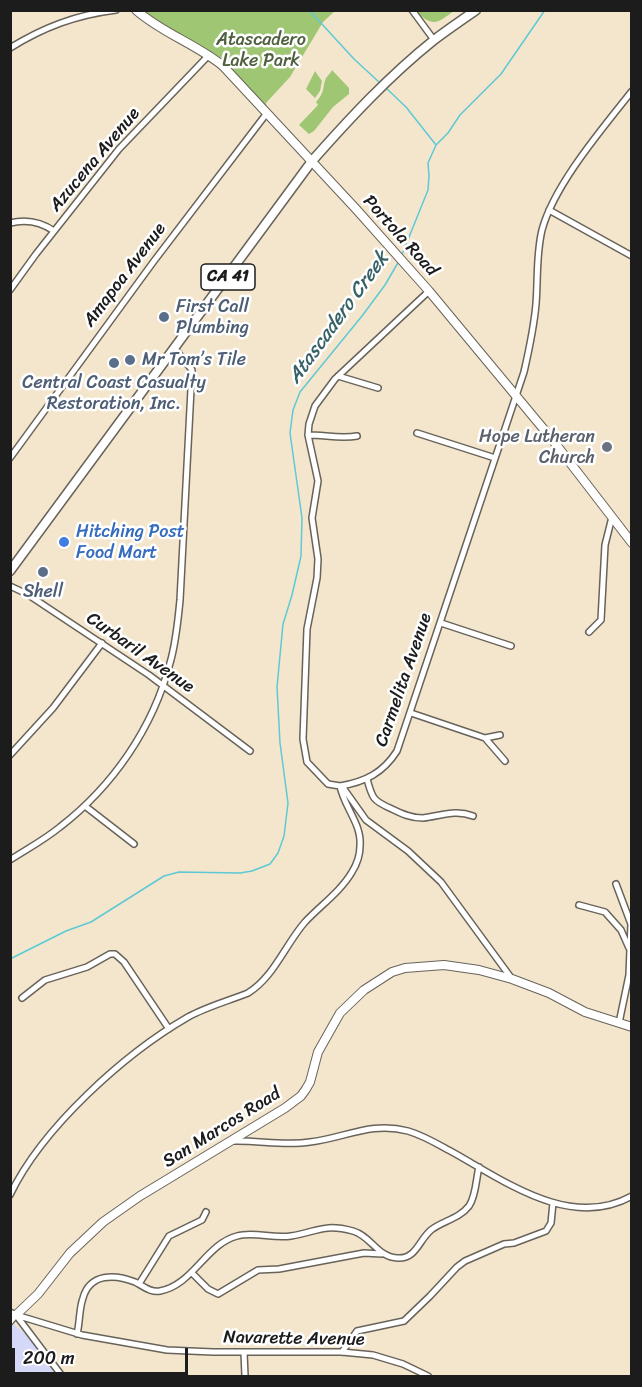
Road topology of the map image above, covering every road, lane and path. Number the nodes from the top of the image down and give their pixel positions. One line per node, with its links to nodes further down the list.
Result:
1 (116, 10): 6 (street)
2 (136, 10): 7 (street, Portola Road)
3 (412, 10): 5 (street)
4 (476, 10): 5 (main road, CA 41 / CA 41)
5 (434, 40): 10 (main road, CA 41 / CA 41)
6 (10, 48)
7 (209, 55): 9 (street, Portola Road); 13 (street, Azucena Avenue)
8 (632, 91): 11 (street, Carmelita Avenue)
9 (267, 113): 10 (street, Portola Road); 24 (street, Amapoa Avenue)
10 (312, 161): 16 (street, Portola Road); 17 (main road, CA 41 / CA 41)
11 (549, 210): 14 (street); 20 (street, Carmelita Avenue)
12 (10, 223): 13 (street)
13 (54, 231): 15 (street, Azucena Avenue)
14 (632, 256)
15 (10, 290)
16 (429, 291): 18 (street); 20 (street, Portola Road)
17 (175, 349): 28 (main road, CA 41 / CA 41); 34 (street)
18 (338, 376): 19 (street); 22 (street)
19 (378, 388)
20 (516, 395): 25 (street, Carmelita Avenue); 26 (street, Portola Road)
21 (417, 433): 25 (street)
22 (308, 435): 23 (street); 42 (street)
23 (357, 436)
24 (10, 458)
25 (495, 458): 30 (street, Carmelita Avenue)
26 (612, 517): 27 (street, Portola Road); 31 (street)
27 (632, 543)
28 (10, 572)
29 (10, 586): 32 (street, Curbaril Avenue)
30 (441, 623): 33 (street); 35 (street, Carmelita Avenue)
31 (589, 632)
32 (102, 643): 34 (street, Curbaril Avenue); 39 (street)
33 (511, 646)
34 (163, 686): 38 (street, Curbaril Avenue); 43 (street)
35 (411, 713): 37 (street); 41 (street, Carmelita Avenue)
36 (500, 735): 37 (street)
37 (485, 738): 40 (street)
38 (250, 750)
39 (10, 755)
40 (505, 760)
41 (367, 779): 42 (street, Carmelita Avenue); 44 (street)
42 (340, 786): 50 (street); 54 (street)
43 (85, 806): 45 (street); 46 (street)
44 (473, 816)
45 (134, 844)
46 (10, 860)
47 (616, 884): 49 (street)
48 (579, 905): 49 (street)
49 (630, 950): 52 (street)
50 (512, 979): 52 (street, San Marcos Road); 55 (street, San Marcos Road)
51 (22, 998): 54 (street)
52 (619, 1023): 53 (street, San Marcos Road)
53 (632, 1027)
54 (169, 1029): 57 (street)
55 (231, 1141): 56 (street); 64 (street, San Marcos Road)
56 (478, 1167): 59 (street); 61 (street)
57 (10, 1195)
58 (632, 1196): 59 (street)
59 (553, 1203): 67 (street)
60 (206, 1212): 63 (street)
61 (382, 1254): 62 (street); 62 (street)
62 (192, 1273): 63 (street)
63 (139, 1284): 65 (street)
64 (12, 1316): 65 (street, Navarette Avenue); 69 (street)
65 (77, 1334): 66 (street, Navarette Avenue)
66 (244, 1352): 67 (street, Navarette Avenue); 70 (street)
67 (342, 1352): 68 (street, Navarette Avenue)
68 (417, 1371): 71 (street); 72 (street, Navarette Avenue)
69 (62, 1377)
70 (245, 1377)
71 (412, 1377)
72 (428, 1377)

